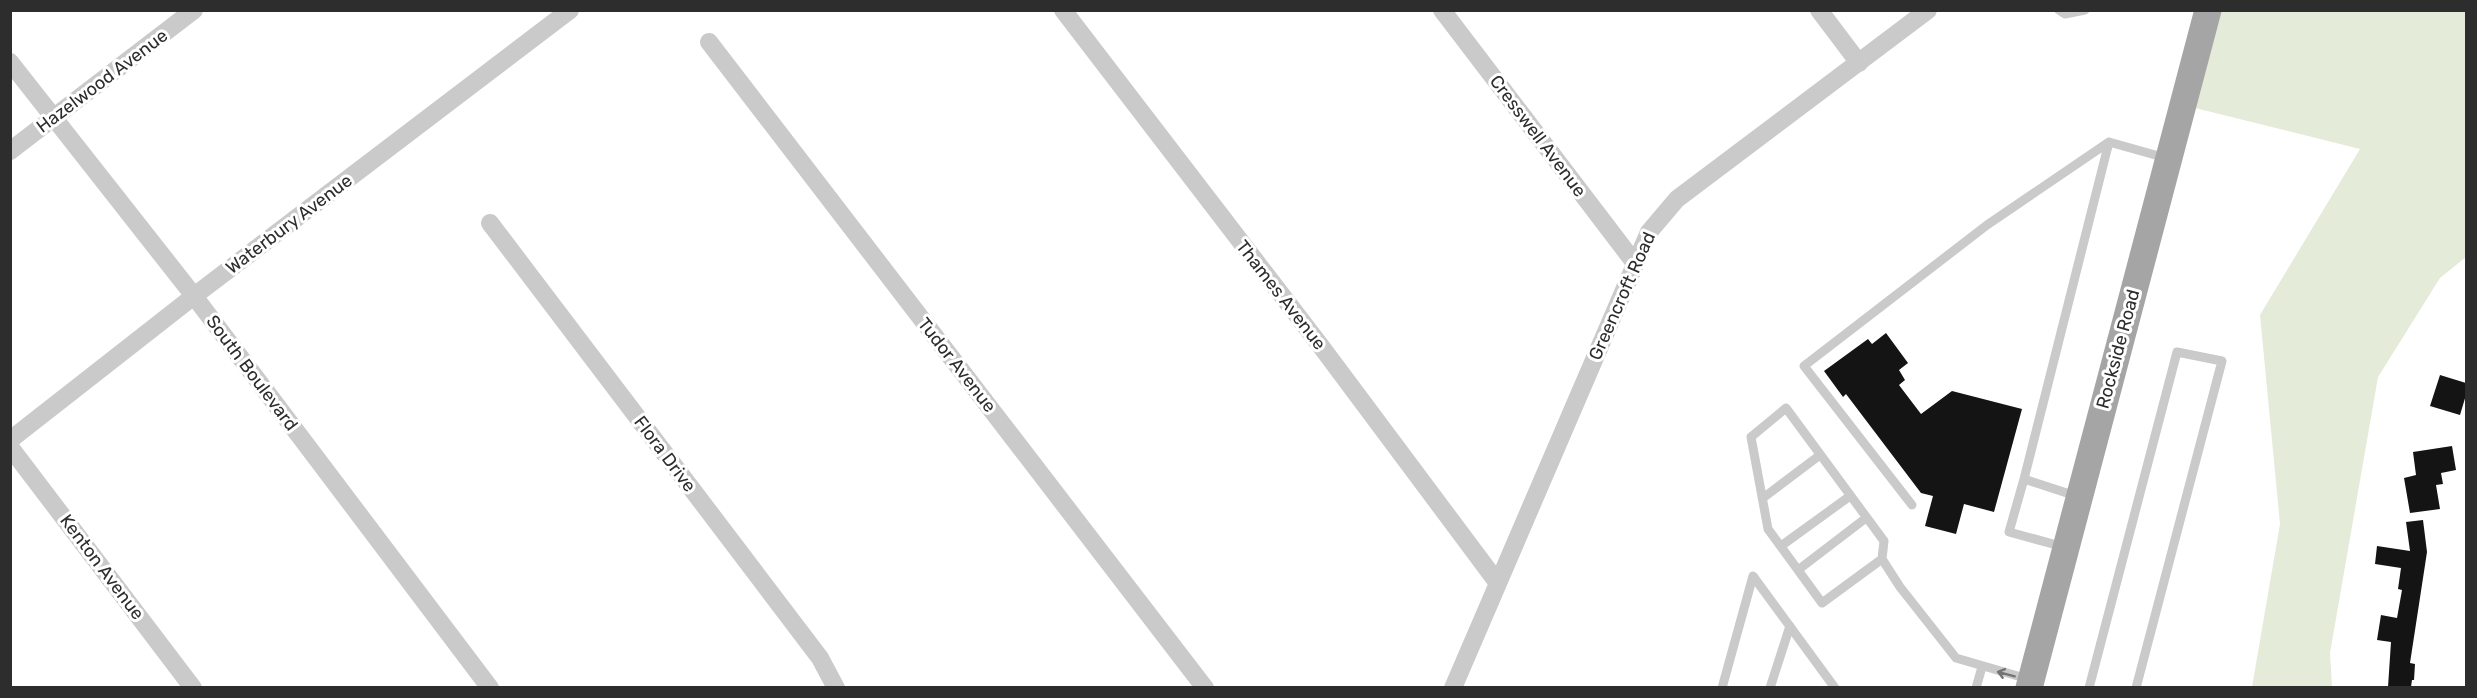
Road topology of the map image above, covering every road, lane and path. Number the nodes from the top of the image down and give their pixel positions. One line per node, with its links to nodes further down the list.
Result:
1 (194, 10): 13 (street, Hazelwood Avenue)
2 (570, 10): 19 (street, Waterbury Avenue)
3 (1064, 10): 33 (street, Thames Avenue)
4 (1442, 10): 18 (street, Cresswell Avenue)
5 (1819, 10): 12 (street)
6 (1928, 10): 12 (street, Greencroft Road)
7 (2059, 10): 8 (lane)
8 (2085, 10)
9 (2208, 10): 16 (main road, Rockside Road)
10 (709, 42): 41 (street, Tudor Avenue)
11 (10, 62): 13 (street, South Boulevard)
12 (1858, 63): 18 (street, Greencroft Road)
13 (54, 117): 15 (street, Hazelwood Avenue); 19 (street, South Boulevard)
14 (2109, 142): 16 (lane); 23 (lane); 27 (lane)
15 (10, 151)
16 (2169, 159): 25 (main road, Rockside Road)
17 (489, 223): 40 (street, Flora Drive)
18 (1634, 262): 33 (street, Greencroft Road)
19 (194, 296): 20 (street, Waterbury Avenue); 39 (street, South Boulevard)
20 (10, 440)
21 (10, 447): 38 (street, Kenton Avenue)
22 (1820, 455): 24 (lane); 26 (lane); 26 (lane)
23 (2024, 479): 25 (lane); 30 (lane)
24 (1850, 496): 28 (lane); 29 (lane)
25 (2078, 497): 30 (main road, Rockside Road)
26 (1763, 498): 29 (lane)
27 (1912, 505)
28 (1866, 518): 31 (lane); 32 (lane)
29 (1781, 546): 32 (lane)
30 (2066, 547): 37 (main road, Rockside Road)
31 (1882, 559): 32 (lane); 35 (lane)
32 (1798, 570)
33 (1497, 582): 42 (street, Greencroft Road)
34 (1790, 626): 36 (lane); 43 (lane); 44 (lane)
35 (1982, 667): 37 (lane, one-way to 35); 47 (lane)
36 (1827, 676): 45 (lane); 46 (lane)
37 (2029, 684)
38 (193, 687)
39 (490, 687)
40 (836, 687)
41 (1205, 687)
42 (1453, 687)
43 (1722, 687)
44 (1770, 687)
45 (1822, 687)
46 (1835, 687)
47 (1976, 687)
48 (2089, 687): 49 (lane)
49 (2136, 687)

